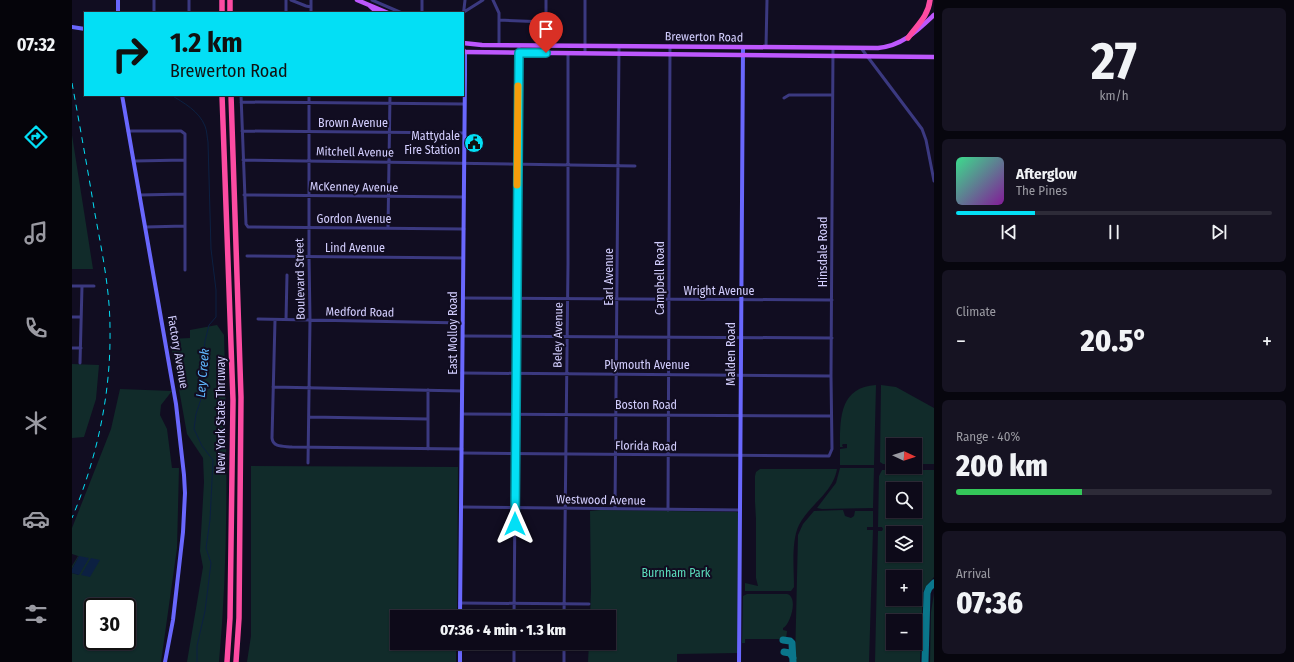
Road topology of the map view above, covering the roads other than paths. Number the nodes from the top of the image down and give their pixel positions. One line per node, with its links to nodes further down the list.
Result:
1 (118, 0): 21 (street)
2 (154, 0): 22 (street)
3 (189, 0): 23 (street)
4 (222, 0): 24 (highway)
5 (230, 0): 25 (highway)
6 (286, 0): 26 (street)
7 (291, 0): 20 (street)
8 (311, 0): 20 (street)
9 (357, 0): 19 (main road)
10 (373, 0): 19 (street); 30 (street)
11 (422, 0): 31 (street)
12 (465, 0): 32 (street)
13 (483, 0): 32 (street)
14 (493, 0): 34 (street)
15 (546, 0): 35 (street)
16 (585, 0): 43 (street)
17 (767, 0): 47 (street)
18 (930, 0): 38 (highway)
19 (370, 6): 28 (main road); 29 (main road)
20 (311, 7): 27 (street)
21 (118, 12)
22 (154, 12)
23 (189, 12)
24 (222, 12)
25 (230, 12)
26 (286, 12)
27 (311, 12)
28 (377, 12)
29 (385, 12)
30 (400, 12)
31 (422, 12)
32 (464, 12)
33 (934, 15): 38 (main road, Brewerton Road)
34 (499, 20): 35 (street); 40 (street)
35 (546, 22): 42 (street)
36 (72, 27): 37 (street)
37 (84, 29)
38 (908, 38): 49 (main road, Brewerton Road)
39 (464, 43): 40 (main road, Brewerton Road)
40 (499, 45): 41 (main road, Brewerton Road)
41 (519, 45): 42 (main road, Brewerton Road); 51 (street)
42 (546, 45): 43 (main road, Brewerton Road); 52 (street)
43 (585, 45): 44 (main road, Brewerton Road); 54 (street)
44 (619, 46): 45 (main road, Brewerton Road); 55 (street, Earl Avenue)
45 (670, 46): 46 (main road, Brewerton Road); 56 (street, Campbell Road)
46 (743, 47): 47 (main road, Brewerton Road); 57 (street, Malden Road)
47 (766, 47): 48 (main road, Brewerton Road)
48 (833, 48): 49 (main road, Brewerton Road); 58 (street, Hinsdale Road)
49 (861, 48): 59 (street)
50 (464, 51): 51 (main road, Brewerton Road); 61 (street, East Molloy Road)
51 (519, 53): 52 (main road, Brewerton Road); 85 (street)
52 (546, 53): 53 (main road, Brewerton Road)
53 (568, 53): 54 (main road, Brewerton Road); 86 (street, Beley Avenue)
54 (585, 53): 55 (main road, Brewerton Road)
55 (619, 54): 56 (main road, Brewerton Road); 87 (street, Earl Avenue)
56 (670, 54): 57 (main road, Brewerton Road); 113 (street, Campbell Road)
57 (743, 55): 58 (main road, Brewerton Road); 114 (street, Malden Road)
58 (833, 56): 59 (main road, Brewerton Road); 68 (street, Hinsdale Road)
59 (867, 57): 60 (main road, Brewerton Road); 89 (street)
60 (934, 57)
61 (464, 74): 73 (street, East Molloy Road)
62 (122, 96): 74 (street, Factory Avenue)
63 (222, 96): 180 (highway, New York State Thruway)
64 (231, 96): 181 (highway, New York State Thruway)
65 (241, 96): 70 (street)
66 (309, 96): 71 (street, Boulevard Street)
67 (390, 96): 72 (street)
68 (832, 96): 69 (street); 115 (street, Hinsdale Road)
69 (784, 98)
70 (241, 102): 71 (street); 75 (street)
71 (309, 102): 72 (street); 76 (street, Boulevard Street)
72 (390, 103): 73 (street); 77 (street)
73 (464, 104): 78 (street, East Molloy Road)
74 (128, 131): 79 (street); 81 (street, Factory Avenue)
75 (242, 131): 76 (street, Brown Avenue); 80 (street)
76 (309, 132): 77 (street, Brown Avenue); 82 (street, Boulevard Street)
77 (389, 132): 78 (street, Brown Avenue); 83 (street)
78 (464, 133): 84 (street, East Molloy Road)
79 (185, 160): 81 (street); 90 (street)
80 (243, 160): 82 (street, Mitchell Avenue); 92 (street)
81 (134, 161): 91 (street, Factory Avenue)
82 (309, 161): 83 (street, Mitchell Avenue); 93 (street, Boulevard Street)
83 (389, 162): 84 (street, Mitchell Avenue); 94 (street)
84 (464, 163): 85 (street, Mitchell Avenue); 95 (street, East Molloy Road)
85 (518, 164): 86 (street, Mitchell Avenue); 110 (street)
86 (568, 164): 87 (street, Mitchell Avenue); 111 (street, Beley Avenue)
87 (618, 165): 88 (street, Mitchell Avenue); 112 (street, Earl Avenue)
88 (635, 166)
89 (934, 181)
90 (185, 194): 91 (street); 96 (street)
91 (140, 195): 97 (street, Factory Avenue)
92 (244, 195): 93 (street, McKenney Avenue); 98 (street, Gordon Avenue)
93 (309, 195): 94 (street, McKenney Avenue); 98 (street, Boulevard Street)
94 (389, 196): 95 (street, McKenney Avenue); 99 (street)
95 (464, 197): 100 (street, East Molloy Road)
96 (185, 226): 97 (street); 104 (street)
97 (146, 227): 179 (street, Factory Avenue)
98 (309, 227): 99 (street, Gordon Avenue); 102 (street, Boulevard Street)
99 (388, 228): 100 (street, Gordon Avenue)
100 (464, 229): 103 (street, East Molloy Road)
101 (247, 256): 102 (street, Lind Avenue)
102 (309, 257): 103 (street, Lind Avenue); 121 (street, Boulevard Street)
103 (463, 258): 109 (street, East Molloy Road)
104 (185, 270)
105 (287, 275): 120 (street)
106 (72, 286): 107 (street)
107 (82, 286): 108 (street); 117 (street)
108 (94, 286)
109 (463, 298): 110 (street, Wright Avenue); 122 (street, East Molloy Road)
110 (517, 298): 111 (street, Wright Avenue); 124 (street)
111 (567, 299): 112 (street, Wright Avenue); 125 (street, Beley Avenue)
112 (618, 299): 113 (street, Wright Avenue); 126 (street, Earl Avenue)
113 (669, 299): 114 (street, Wright Avenue); 127 (street, Campbell Road)
114 (741, 300): 115 (street, Wright Avenue); 128 (street, Malden Road)
115 (832, 300): 129 (street, Hinsdale Road)
116 (72, 317): 117 (street)
117 (81, 317): 131 (street)
118 (258, 319): 119 (street, Medford Road)
119 (274, 320): 120 (street, Medford Road); 140 (street)
120 (286, 320): 121 (street, Medford Road)
121 (310, 320): 122 (street, Medford Road); 141 (street, Boulevard Street)
122 (463, 323): 123 (street, East Molloy Road)
123 (462, 336): 124 (street); 133 (street, East Molloy Road)
124 (516, 336): 125 (street); 134 (street)
125 (567, 336): 126 (street); 135 (street, Beley Avenue)
126 (617, 337): 127 (street); 136 (street, Earl Avenue)
127 (669, 337): 128 (street); 137 (street, Campbell Road)
128 (741, 338): 129 (street); 138 (street, Malden Road)
129 (832, 338): 139 (street, Hinsdale Road)
130 (72, 348): 131 (street)
131 (81, 348): 132 (street)
132 (80, 363)
133 (462, 373): 134 (street, Plymouth Avenue); 143 (street, East Molloy Road)
134 (516, 374): 135 (street, Plymouth Avenue); 145 (street)
135 (566, 374): 136 (street, Plymouth Avenue); 146 (street, Beley Avenue)
136 (617, 374): 137 (street, Plymouth Avenue); 147 (street, Earl Avenue)
137 (669, 374): 138 (street, Plymouth Avenue); 148 (street, Campbell Road)
138 (741, 375): 139 (street, Plymouth Avenue); 149 (street, Malden Road)
139 (831, 376): 150 (street, Hinsdale Road)
140 (273, 387): 141 (street); 153 (street, Florida Road)
141 (310, 388): 142 (street); 151 (street, Boulevard Street)
142 (428, 390): 143 (street); 152 (street)
143 (462, 391): 144 (street, East Molloy Road)
144 (462, 414): 145 (street, Boston Road); 155 (street, East Molloy Road)
145 (516, 414): 146 (street, Boston Road); 156 (street)
146 (566, 414): 147 (street, Boston Road); 157 (street, Beley Avenue)
147 (616, 414): 148 (street, Boston Road); 158 (street, Earl Avenue)
148 (668, 414): 149 (street, Boston Road); 159 (street, Campbell Road)
149 (740, 415): 150 (street, Boston Road); 160 (street, Malden Road)
150 (831, 416): 161 (street, Hinsdale Road)
151 (309, 418): 152 (street); 153 (street, Boulevard Street)
152 (428, 419): 154 (street)
153 (308, 447): 154 (street, Florida Road); 162 (street, Boulevard Street)
154 (428, 449): 155 (street, Florida Road)
155 (462, 452): 156 (street, Florida Road); 163 (street, East Molloy Road)
156 (515, 454): 157 (street, Florida Road); 164 (street)
157 (566, 455): 158 (street, Florida Road); 165 (street, Beley Avenue)
158 (616, 455): 159 (street, Florida Road); 166 (street, Earl Avenue)
159 (668, 455): 160 (street, Florida Road); 167 (street, Campbell Road)
160 (740, 456): 161 (street, Florida Road); 168 (street, Malden Road)
161 (829, 456)
162 (308, 463)
163 (461, 507): 164 (street, Westwood Avenue); 169 (street, East Molloy Road)
164 (515, 508): 165 (street, Westwood Avenue); 170 (street)
165 (565, 509): 166 (street, Westwood Avenue); 171 (street, Beley Avenue)
166 (615, 509): 167 (street, Westwood Avenue)
167 (668, 510): 168 (street, Westwood Avenue)
168 (740, 510): 185 (street, Malden Road)
169 (460, 603): 170 (street); 173 (street, East Molloy Road)
170 (514, 604): 171 (street); 174 (street)
171 (564, 604): 172 (street); 175 (street, Beley Avenue)
172 (589, 604)
173 (460, 610)
174 (514, 610)
175 (564, 610)
176 (460, 650): 182 (street)
177 (514, 650): 183 (street)
178 (564, 650): 184 (street)
179 (165, 662)
180 (227, 662)
181 (236, 662)
182 (460, 662)
183 (514, 662)
184 (564, 662)
185 (739, 662)

